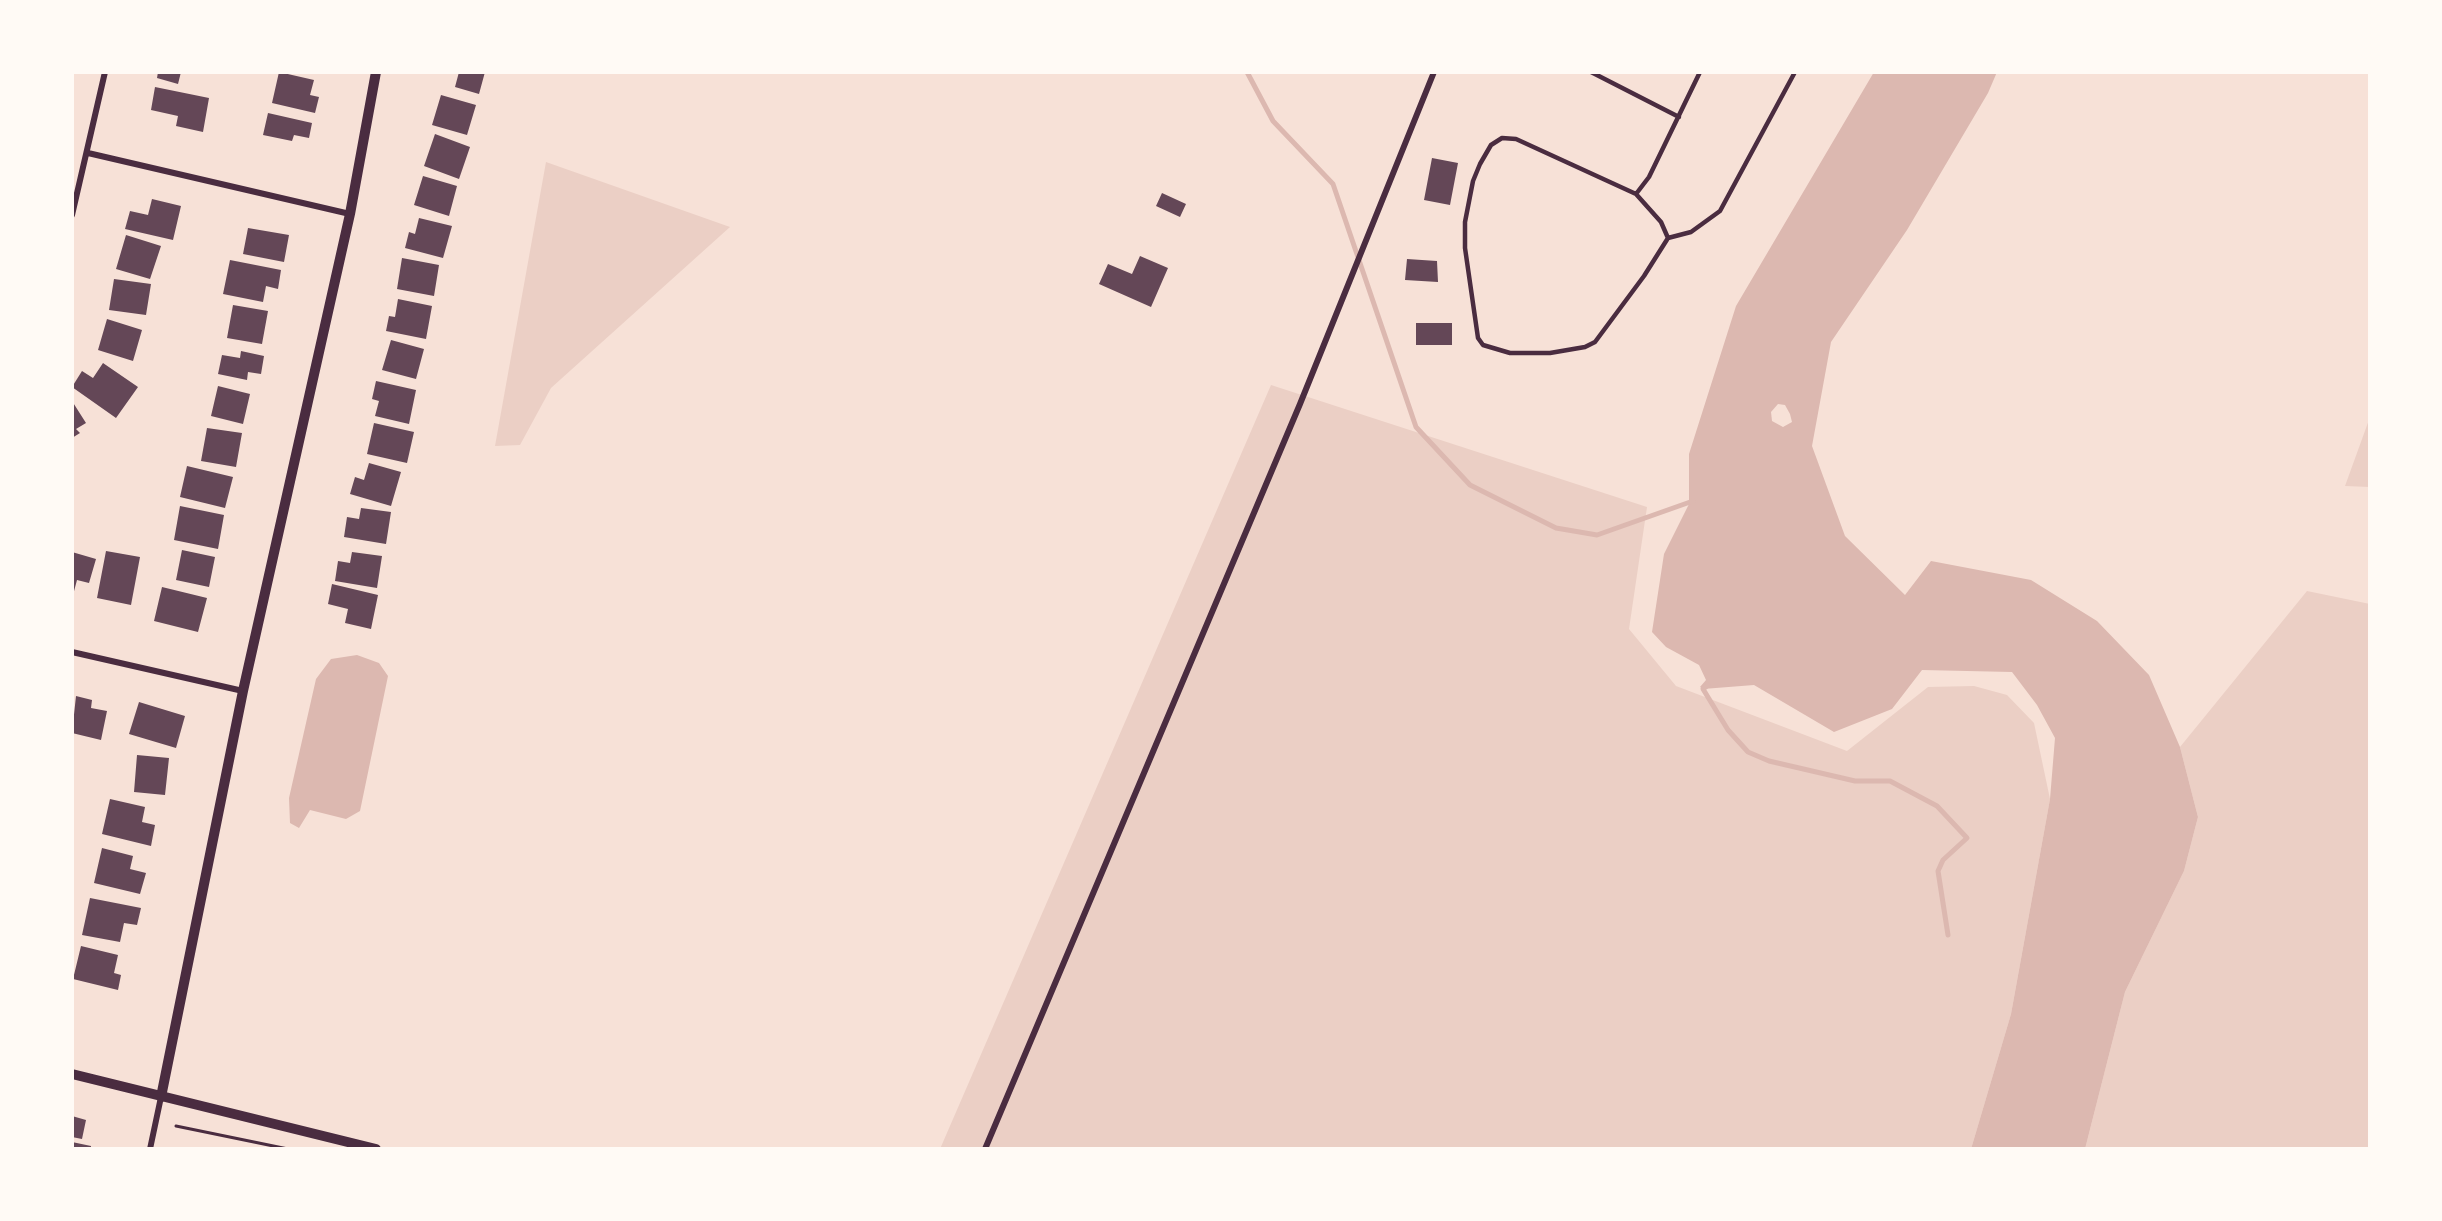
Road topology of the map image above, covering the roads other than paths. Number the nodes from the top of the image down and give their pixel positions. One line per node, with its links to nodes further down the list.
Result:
1 (105, 72): 8 (street)
2 (376, 72): 10 (street)
3 (1434, 72): 19 (street)
4 (1591, 72): 7 (lane)
5 (1700, 72): 7 (lane)
6 (1795, 72): 12 (lane)
7 (1679, 117): 9 (lane)
8 (88, 153): 10 (street); 11 (street)
9 (1636, 194): 12 (lane); 12 (lane)
10 (350, 214): 14 (street)
11 (72, 215)
12 (1668, 238)
13 (72, 652): 14 (street)
14 (243, 691): 16 (street)
15 (72, 1074): 16 (street)
16 (161, 1097): 17 (street); 18 (street)
17 (150, 1149)
18 (376, 1149)
19 (985, 1149)

